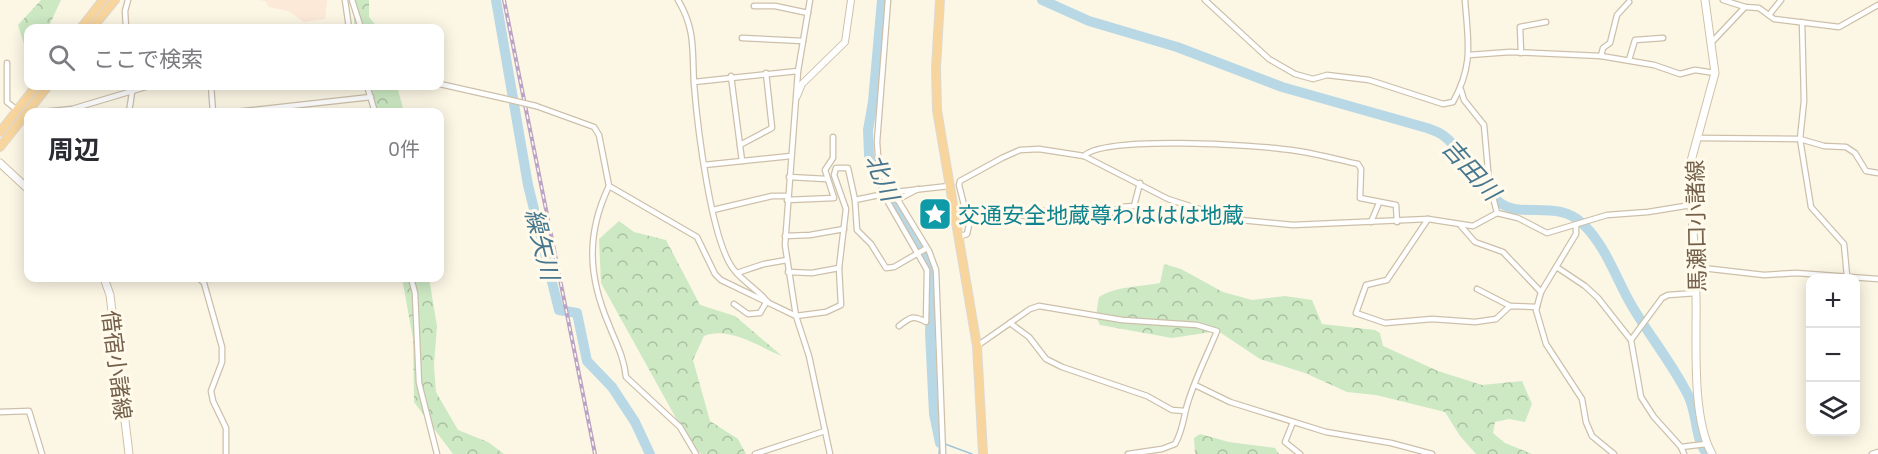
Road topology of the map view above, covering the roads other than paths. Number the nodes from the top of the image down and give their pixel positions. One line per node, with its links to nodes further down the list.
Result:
1 (103, 0): 24 (highway)
2 (115, 0): 25 (highway)
3 (128, 0): 26 (street)
4 (345, 0): 27 (street)
5 (351, 0): 28 (street)
6 (678, 0): 42 (street)
7 (810, 0): 20 (street)
8 (851, 0): 51 (street)
9 (888, 0): 83 (street)
10 (940, 0): 78 (highway)
11 (1205, 0): 50 (street)
12 (1465, 0): 34 (street)
13 (1705, 0): 32 (main road, 馬瀬口小諸線)
14 (1723, 0): 19 (street)
15 (1781, 0): 21 (street)
16 (1629, 2): 35 (street)
17 (1878, 5): 23 (street)
18 (754, 6): 20 (street)
19 (1745, 7): 21 (street); 32 (street)
20 (808, 13): 31 (street)
21 (1769, 15): 23 (street)
22 (1546, 22): 33 (street)
23 (1802, 22): 64 (street)
24 (84, 24)
25 (95, 24)
26 (126, 24)
27 (348, 24)
28 (360, 24)
29 (741, 38): 31 (street)
30 (1662, 39): 36 (street)
31 (803, 41): 38 (street)
32 (1711, 43): 40 (main road, 馬瀬口小諸線)
33 (1521, 53): 34 (street); 35 (street)
34 (1469, 55): 50 (street)
35 (1601, 56): 36 (street)
36 (1629, 60): 40 (street)
37 (7, 63): 59 (street)
38 (798, 71): 39 (street); 51 (street)
39 (766, 73): 41 (street); 65 (street)
40 (1715, 73): 63 (main road, 馬瀬口小諸線)
41 (731, 76): 42 (street); 65 (street)
42 (694, 82): 71 (street)
43 (444, 85): 77 (street, bridge)
44 (33, 90): 59 (highway)
45 (45, 90): 53 (highway)
46 (125, 90): 54 (street)
47 (133, 90): 55 (street)
48 (211, 90): 56 (street)
49 (368, 90): 52 (street)
50 (1461, 90): 88 (street)
51 (797, 96): 67 (street)
52 (371, 97): 57 (street); 58 (street)
53 (33, 108)
54 (75, 108)
55 (130, 108)
56 (213, 108)
57 (271, 108)
58 (374, 108)
59 (17, 110): 61 (highway)
60 (24, 119): 66 (highway)
61 (0, 132)
62 (833, 137): 74 (street)
63 (1697, 138): 64 (street); 85 (main road, 馬瀬口小諸線)
64 (1800, 139): 72 (street); 106 (street)
65 (740, 145): 69 (street)
66 (0, 147)
67 (790, 156): 69 (street); 73 (street)
68 (1084, 156): 75 (street); 84 (street); 87 (street)
69 (742, 161): 71 (street)
70 (0, 163): 76 (main road)
71 (704, 165): 86 (street)
72 (1878, 173)
73 (789, 177): 74 (street); 81 (street)
74 (826, 179): 81 (street)
75 (1140, 183): 87 (street); 90 (street)
76 (24, 185)
77 (609, 186): 115 (street); 136 (street)
78 (949, 186): 79 (street); 96 (highway)
79 (918, 189): 80 (street, bridge); 83 (street)
80 (880, 192): 82 (street); 98 (street)
81 (787, 198): 86 (street); 95 (street)
82 (855, 200): 94 (street); 98 (street)
83 (897, 200): 97 (street)
84 (1380, 203): 90 (street); 91 (street)
85 (1691, 205): 92 (street); 100 (main road, 馬瀬口小諸線)
86 (713, 210): 104 (street)
87 (965, 212): 96 (street)
88 (1497, 213): 92 (street); 93 (street)
89 (1428, 219): 91 (street); 93 (street); 117 (street)
90 (1371, 222): 91 (street)
91 (1397, 222)
92 (1576, 225): 102 (street)
93 (1461, 226): 113 (street)
94 (844, 229): 95 (street); 101 (street)
95 (785, 236): 99 (street)
96 (958, 237): 123 (highway)
97 (927, 248): 98 (street); 139 (street)
98 (917, 254): 121 (street)
99 (787, 260): 103 (street); 104 (street)
100 (1694, 267): 105 (street); 114 (main road, 馬瀬口小諸線)
101 (839, 268): 103 (street); 119 (street)
102 (1558, 268): 113 (street); 122 (street)
103 (788, 272): 119 (street)
104 (737, 273): 115 (street)
105 (1813, 274)
106 (1847, 274)
107 (1860, 277): 108 (street)
108 (1878, 279)
109 (105, 282): 133 (main road, 借宿小諸線)
110 (203, 282): 134 (street)
111 (412, 282): 135 (street)
112 (1477, 289): 117 (street)
113 (1541, 292): 118 (street)
114 (1696, 293): 122 (street); 129 (main road, 馬瀬口小諸線)
115 (767, 300): 116 (street); 119 (street)
116 (734, 304)
117 (1510, 306): 118 (street)
118 (1537, 307): 144 (street)
119 (796, 316): 128 (street)
120 (1010, 323): 123 (street); 124 (street); 125 (street)
121 (898, 326)
122 (1630, 340): 130 (street)
123 (977, 346): 140 (highway)
124 (1195, 385): 125 (street); 127 (street)
125 (1185, 411): 141 (street)
126 (0, 412): 132 (street)
127 (1293, 422): 142 (street); 143 (street)
128 (825, 431): 137 (street); 138 (street)
129 (1706, 444): 130 (street); 146 (main road, 馬瀬口小諸線)
130 (1681, 447): 145 (street)
131 (1878, 452): 147 (street)
132 (43, 453)
133 (129, 454)
134 (226, 454)
135 (437, 454)
136 (696, 454)
137 (755, 454)
138 (830, 454)
139 (943, 454)
140 (984, 454)
141 (1128, 454)
142 (1300, 454)
143 (1432, 454)
144 (1614, 454)
145 (1684, 454)
146 (1712, 454)
147 (1872, 454)

